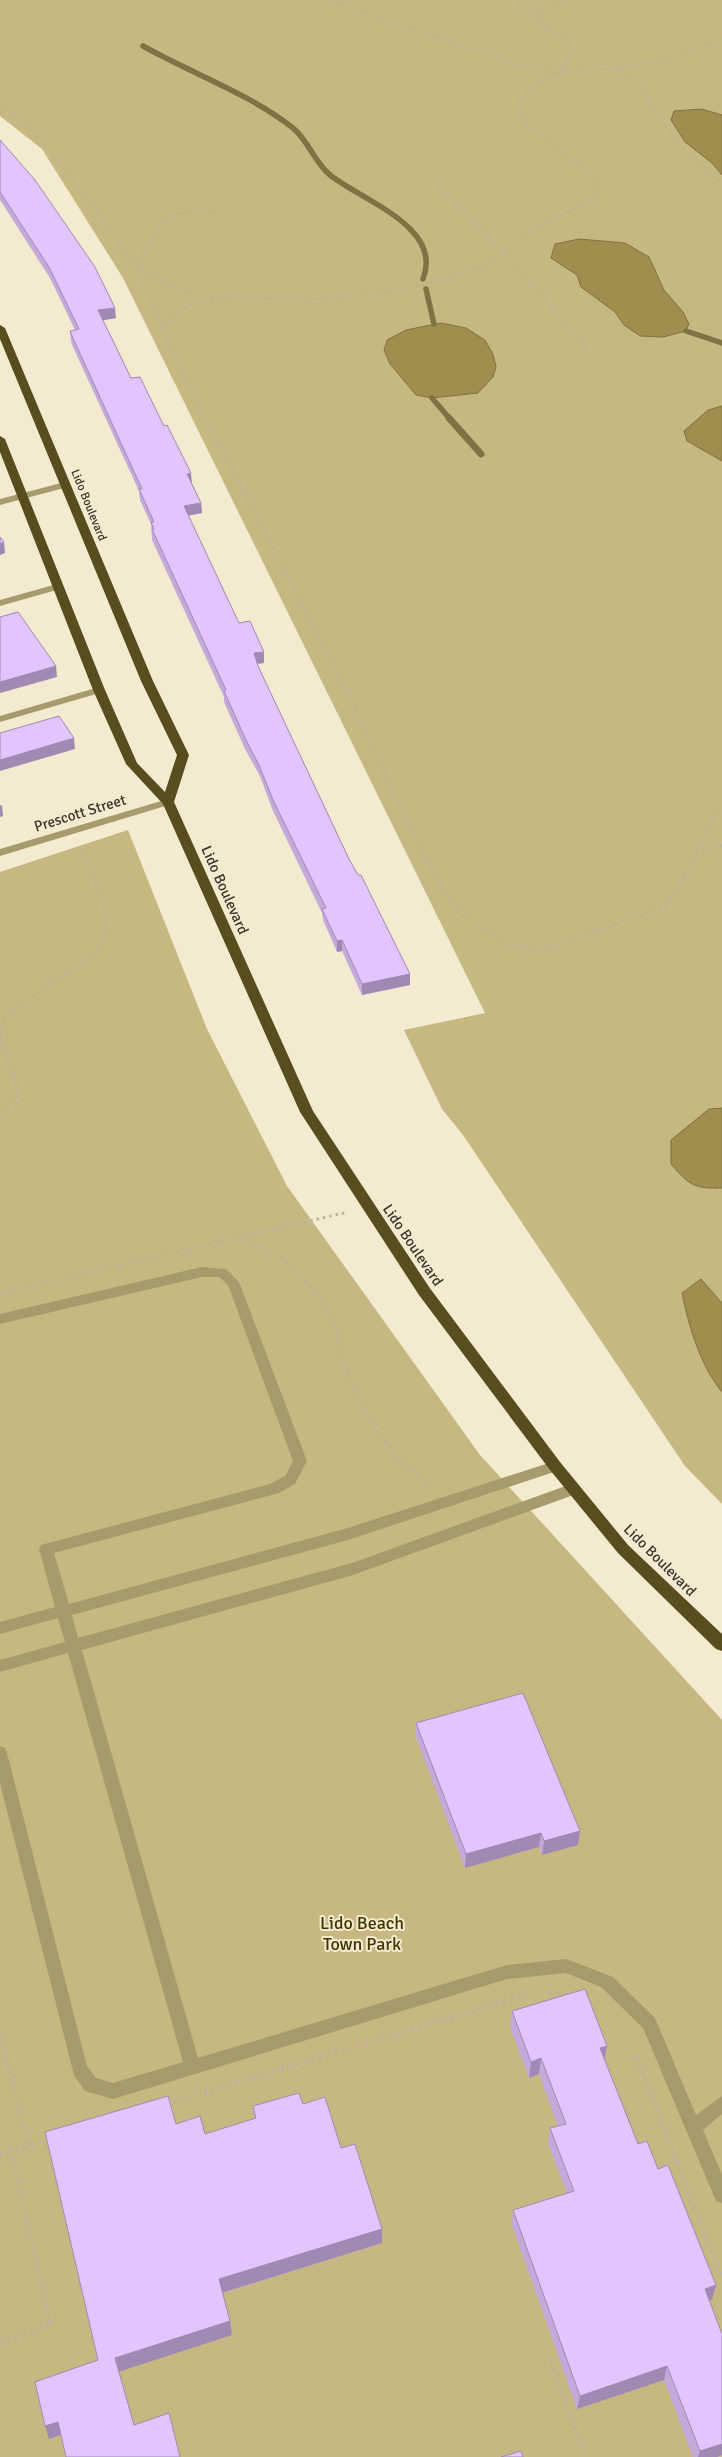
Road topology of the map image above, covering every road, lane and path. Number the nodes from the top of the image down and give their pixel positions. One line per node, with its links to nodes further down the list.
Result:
1 (326, 0): 9 (path)
2 (516, 0): 6 (path)
3 (535, 0): 5 (path)
4 (567, 0): 5 (path)
5 (536, 10): 6 (path)
6 (547, 29): 9 (path)
7 (722, 39): 8 (path)
8 (617, 68): 9 (path); 12 (path)
9 (558, 73): 14 (path)
10 (0, 102): 15 (path)
11 (438, 177): 14 (path)
12 (722, 183)
13 (228, 214): 15 (path)
14 (504, 253): 17 (path); 20 (path)
15 (136, 266): 16 (path)
16 (139, 271): 17 (path); 19 (path)
17 (222, 297): 19 (path)
18 (0, 328): 22 (highway, Lido Boulevard)
19 (164, 330): 34 (path)
20 (590, 355)
21 (0, 439): 23 (highway, Lido Boulevard)
22 (65, 485): 23 (street); 29 (highway, Lido Boulevard)
23 (23, 496): 24 (street); 25 (highway, Lido Boulevard)
24 (0, 502)
25 (57, 587): 26 (street); 27 (highway, Lido Boulevard)
26 (0, 603)
27 (98, 690): 28 (street); 29 (highway, Lido Boulevard)
28 (0, 719)
29 (168, 802): 31 (street, Prescott Street); 37 (highway, Lido Boulevard)
30 (722, 809): 34 (path)
31 (74, 831): 33 (street, Prescott Street); 35 (path)
32 (722, 845): 34 (path)
33 (0, 853)
34 (697, 854)
35 (0, 1034): 36 (path)
36 (0, 1115)
37 (369, 1207): 38 (path); 41 (highway, Lido Boulevard)
38 (239, 1238): 39 (path); 43 (path)
39 (0, 1293)
40 (0, 1319): 44 (street)
41 (555, 1466): 42 (highway, Lido Boulevard); 43 (street)
42 (574, 1489): 46 (highway, Lido Boulevard); 47 (street)
43 (446, 1502): 44 (street)
44 (64, 1612): 45 (street); 47 (street)
45 (0, 1628)
46 (722, 1644)
47 (74, 1646): 48 (street); 55 (street)
48 (0, 1666)
49 (0, 1753): 55 (street)
50 (539, 1991): 52 (path)
51 (530, 1994): 57 (path)
52 (572, 1995)
53 (0, 2032): 60 (path)
54 (635, 2055): 64 (path)
55 (192, 2065): 58 (street)
56 (722, 2104): 58 (street)
57 (160, 2105)
58 (694, 2128): 63 (street)
59 (56, 2137): 60 (path)
60 (28, 2146): 61 (path)
61 (11, 2151): 62 (path); 65 (path)
62 (0, 2154)
63 (722, 2195)
64 (722, 2277)
65 (0, 2342)
66 (551, 2360): 67 (path)
67 (585, 2457)

